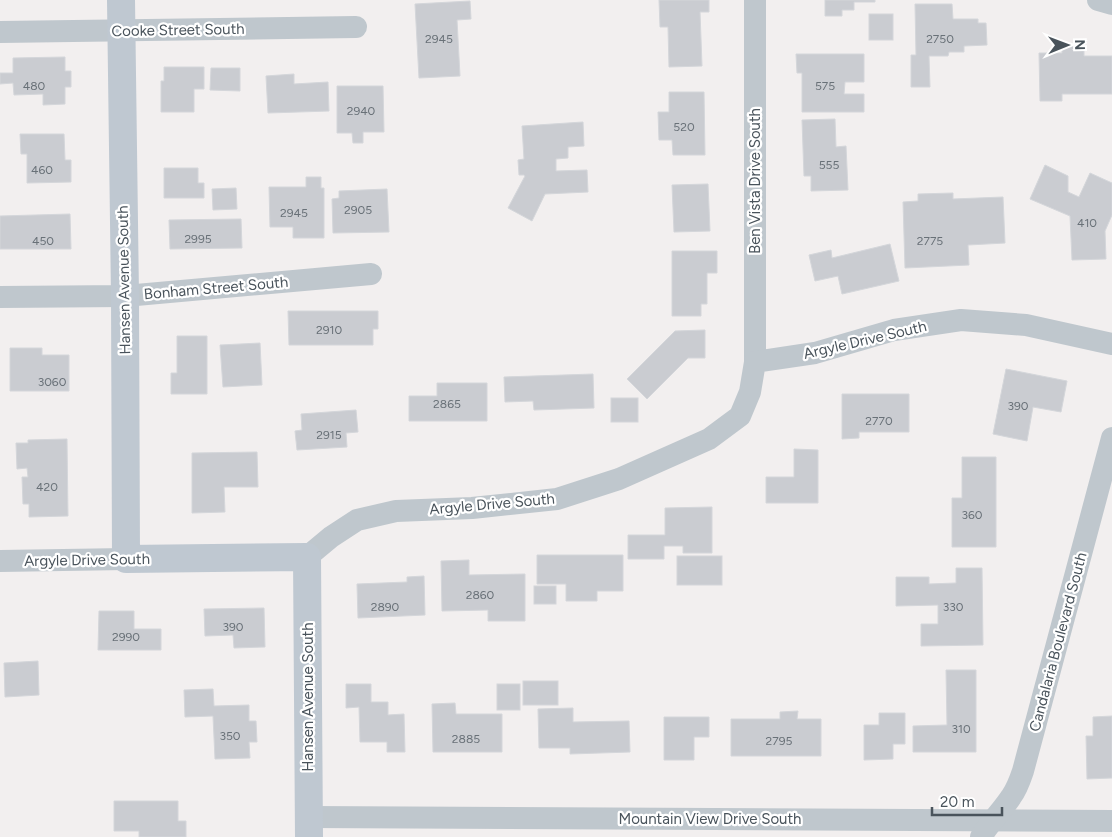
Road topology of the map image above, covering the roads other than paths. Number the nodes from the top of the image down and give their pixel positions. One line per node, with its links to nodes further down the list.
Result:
1 (121, 0): 6 (street, Hansen Avenue South)
2 (754, 0): 12 (street, Ben Vista Drive South)
3 (1098, 0): 4 (street)
4 (1112, 4)
5 (356, 27): 6 (street, Cooke Street South)
6 (121, 31): 7 (street, Cooke Street South); 9 (street, Hansen Avenue South)
7 (0, 32)
8 (371, 274): 9 (street, Bonham Street South)
9 (125, 296): 10 (street, Bonham Street South); 16 (street, Hansen Avenue South)
10 (0, 297)
11 (1112, 344): 12 (street, Argyle Drive South)
12 (755, 362): 15 (street, Argyle Drive South)
13 (1112, 438): 14 (street, Candalaria Boulevard South)
14 (1106, 487): 21 (street, Candalaria Boulevard South)
15 (307, 558): 16 (street, Argyle Drive South); 19 (street, Hansen Avenue South)
16 (126, 559): 17 (street, Argyle Drive South)
17 (0, 561)
18 (1112, 820): 21 (street, Mountain View Drive South)
19 (309, 827): 20 (street, Mountain View Drive South)
20 (684, 828): 21 (street, Mountain View Drive South)
21 (987, 829)

